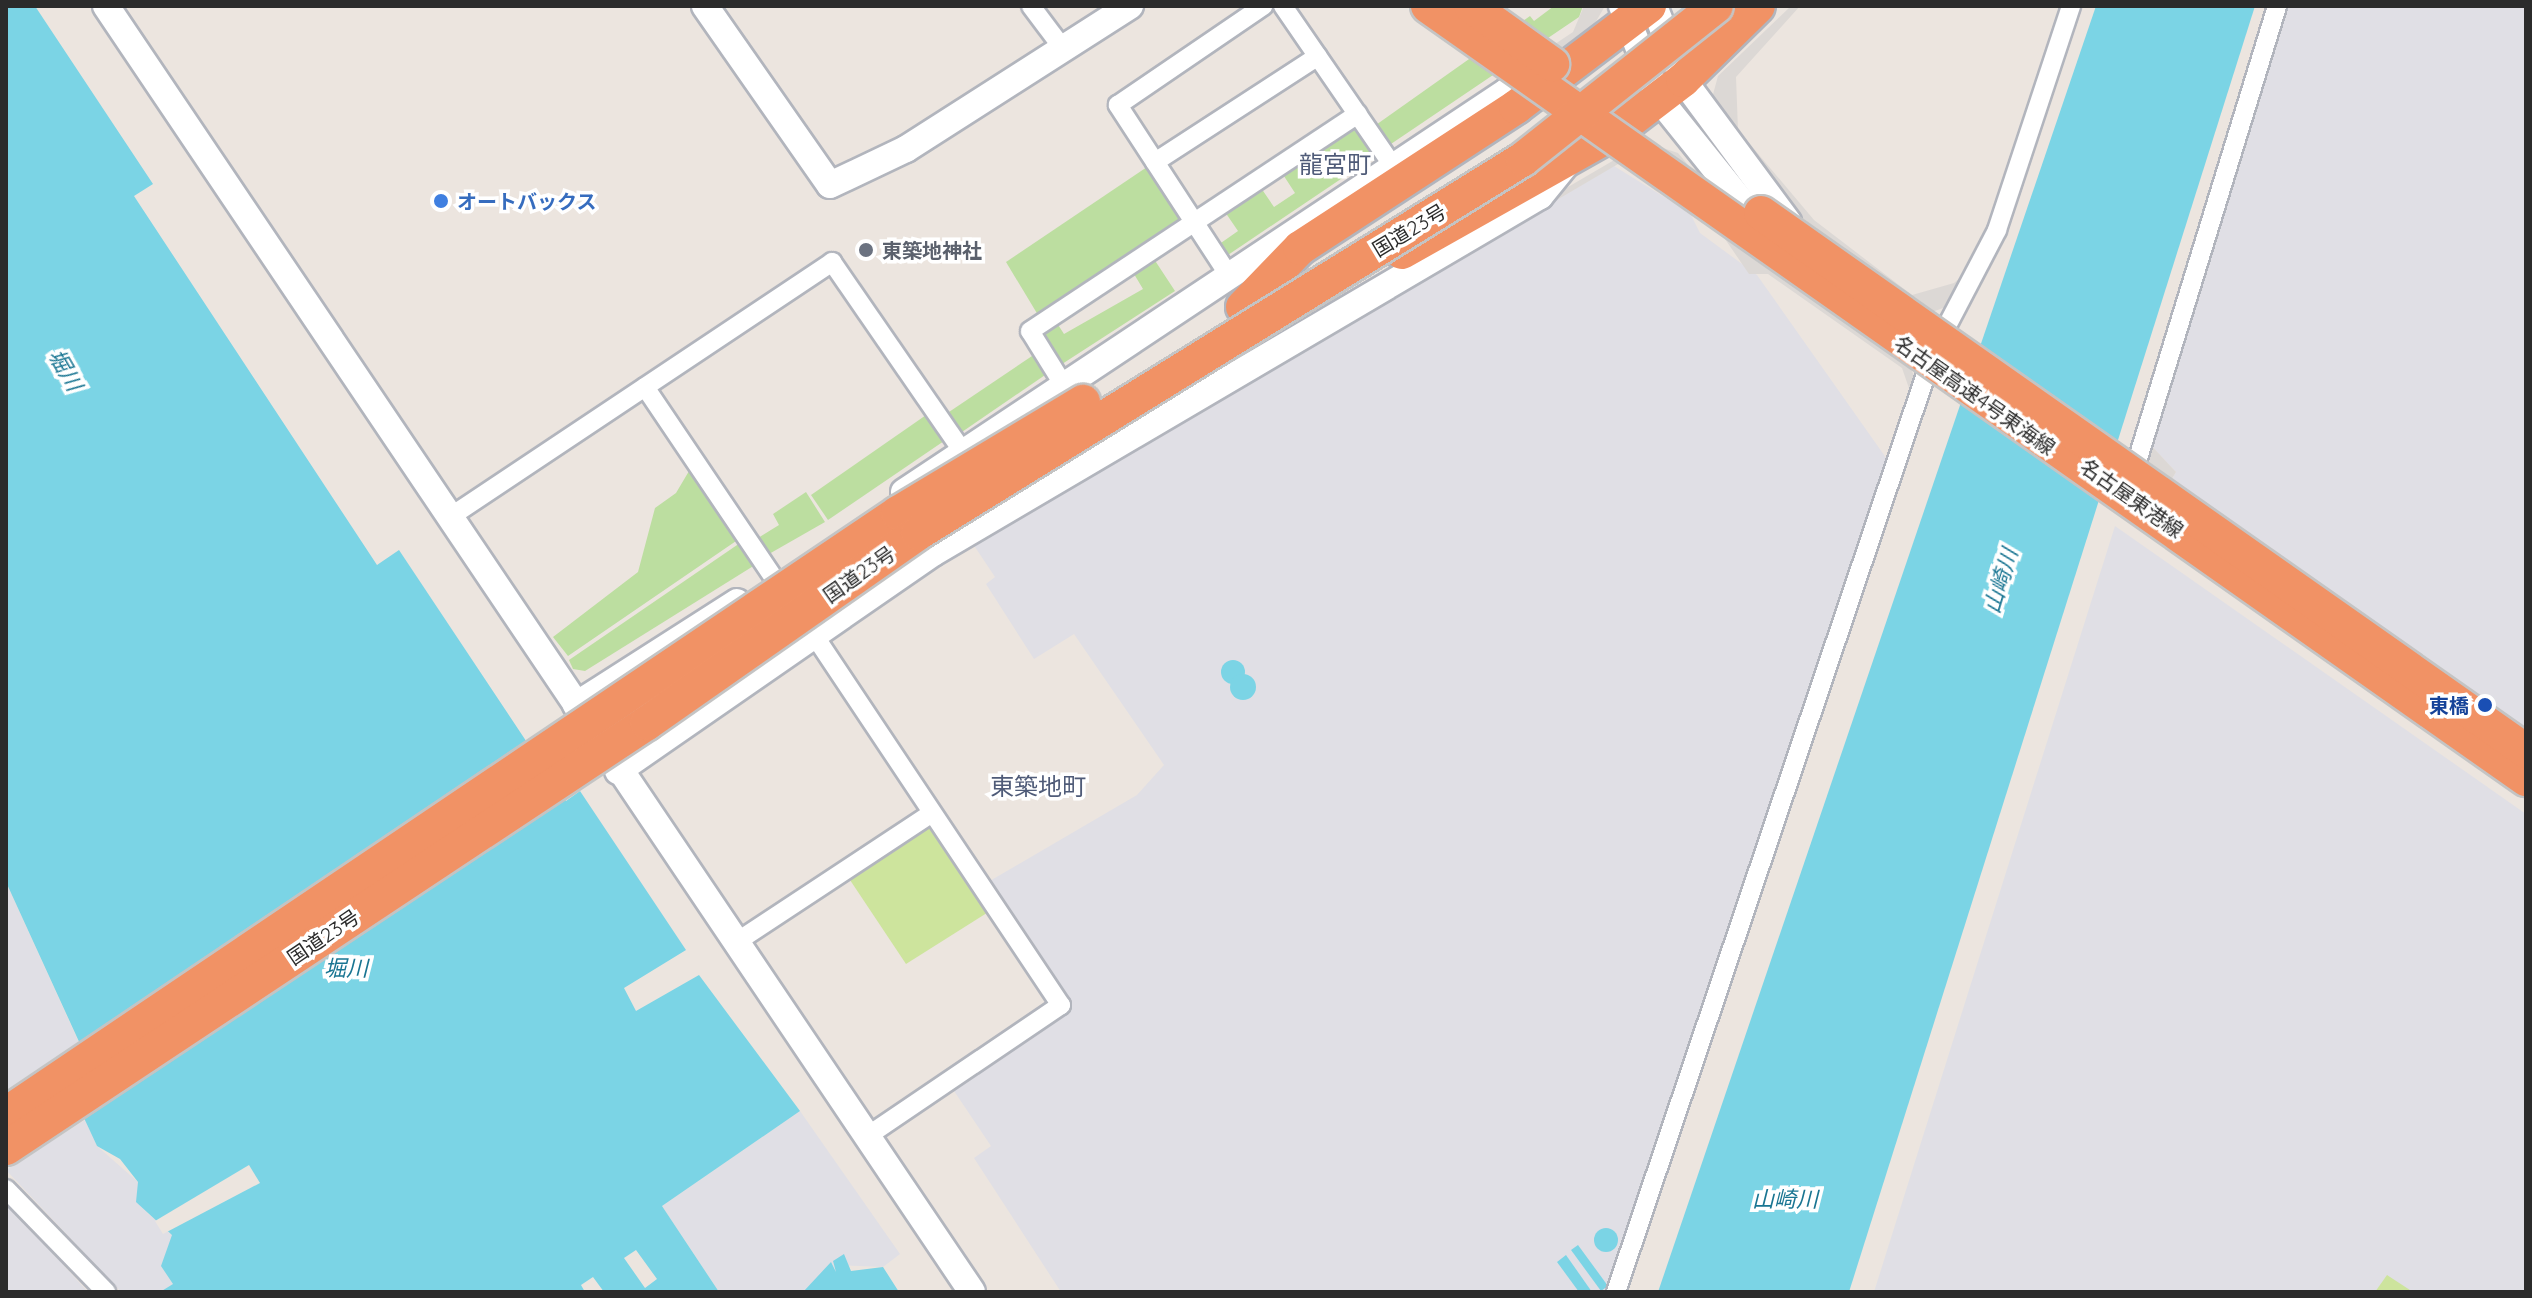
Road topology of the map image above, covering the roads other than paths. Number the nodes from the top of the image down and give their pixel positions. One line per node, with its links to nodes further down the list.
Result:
1 (705, 6): 15 (street)
2 (1031, 6): 15 (street)
3 (1130, 6): 15 (street)
4 (1263, 6): 21 (street)
5 (1283, 6): 16 (street)
6 (1428, 6): 38 (highway, 名古屋高速4号東海線, bridge)
7 (1471, 6): 35 (highway, 名古屋高速4号東海線, bridge)
8 (1687, 6): 25 (highway, 国道23号)
9 (1716, 6): 25 (highway, 国道23号, bridge)
10 (2071, 6): 26 (street)
11 (2277, 6): 30 (street)
12 (109, 7): 31 (street)
13 (1760, 9): 18 (highway)
14 (1638, 10): 17 (highway); 18 (street, 名古屋東港線)
15 (1064, 50)
16 (1318, 56): 19 (street); 21 (street)
17 (1550, 82): 22 (street); 25 (highway)
18 (1671, 89): 20 (highway); 26 (street, 名古屋東港線)
19 (1358, 114): 22 (street); 23 (street)
20 (1574, 155): 25 (highway); 33 (street)
21 (1155, 162): 23 (street)
22 (1393, 166): 24 (street)
23 (1194, 222): 24 (street); 27 (street)
24 (1228, 274): 27 (street)
25 (1259, 308): 41 (highway, 国道23号, bridge); 43 (highway, 国道23号, bridge)
26 (1940, 354): 30 (street, 名古屋東港線); 47 (street)
27 (1063, 384): 29 (street)
28 (645, 387): 29 (street); 31 (street); 32 (street)
29 (963, 452): 32 (street)
30 (2123, 481): 36 (street, 名古屋東港線); 38 (street, 名古屋東港線)
31 (453, 515): 34 (street)
32 (770, 581): 33 (street); 34 (street)
33 (810, 638): 37 (street); 39 (street)
34 (576, 705): 37 (street)
35 (2526, 751)
36 (2526, 762)
37 (618, 771): 40 (street)
38 (2526, 779)
39 (932, 813): 40 (street); 42 (street)
40 (735, 943): 42 (street)
41 (6, 1114)
42 (866, 1137): 46 (street)
43 (6, 1148)
44 (6, 1189): 45 (street)
45 (106, 1292)
46 (972, 1292)
47 (1616, 1292)

